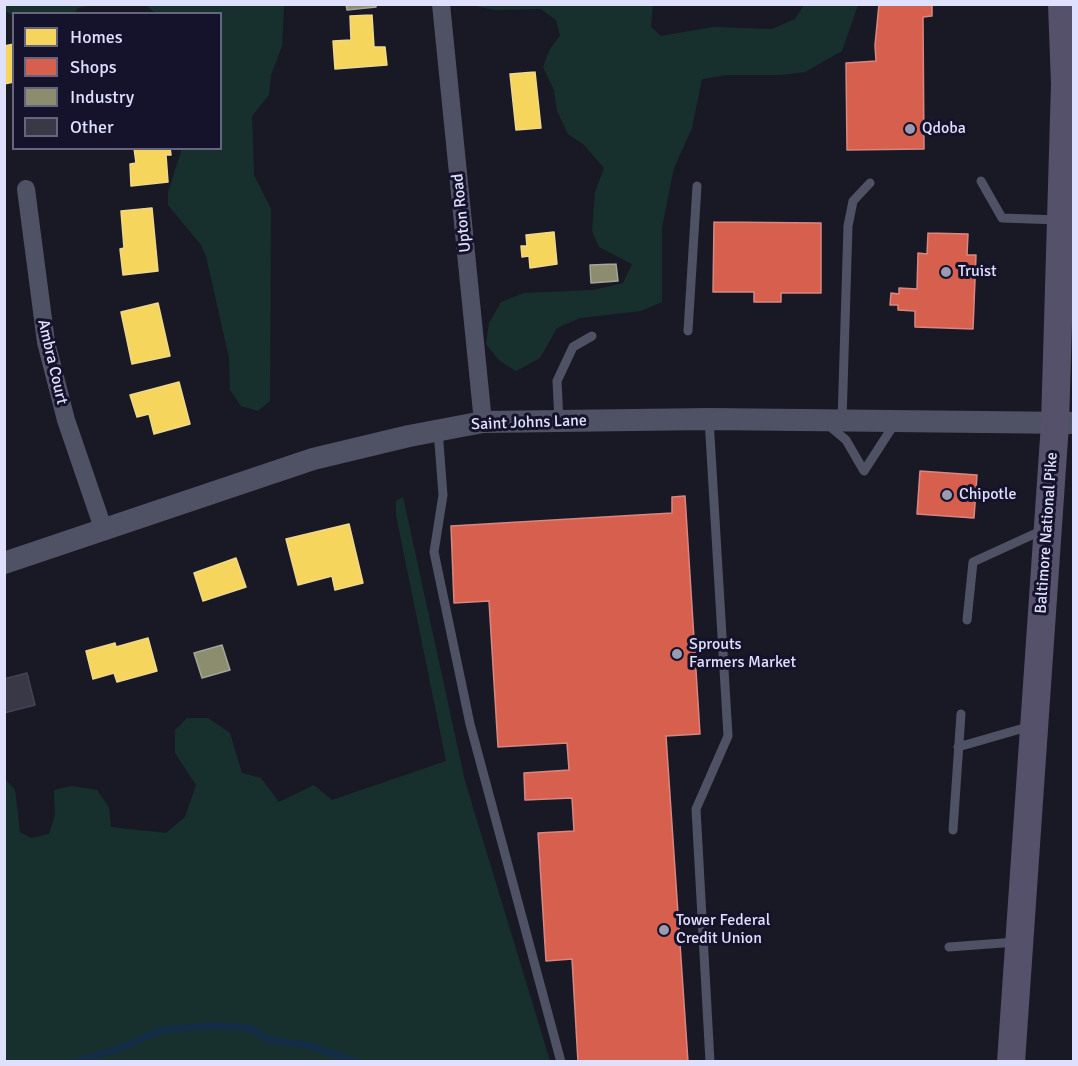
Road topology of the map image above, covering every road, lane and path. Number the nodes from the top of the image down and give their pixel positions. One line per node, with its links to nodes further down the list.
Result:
1 (441, 4): 13 (street, Upton Road)
2 (1062, 4): 7 (main road, Baltimore National Pike)
3 (981, 181): 7 (lane)
4 (870, 183): 12 (lane)
5 (697, 186): 8 (lane)
6 (26, 189): 17 (street, Ambra Court)
7 (1062, 220): 15 (main road, Baltimore National Pike)
8 (688, 331)
9 (592, 336): 11 (lane)
10 (709, 419): 11 (street, Saint Johns Lane); 12 (street, Saint Johns Lane); 28 (lane)
11 (558, 421): 13 (street, Saint Johns Lane)
12 (833, 421): 14 (street, Saint Johns Lane); 14 (lane)
13 (483, 422): 16 (street, Saint Johns Lane)
14 (896, 422): 15 (street, Saint Johns Lane)
15 (1064, 423): 18 (main road, Baltimore National Pike)
16 (438, 430): 17 (street, Saint Johns Lane); 27 (lane)
17 (103, 528): 19 (street, Saint Johns Lane)
18 (1048, 528): 20 (lane); 22 (main road, Baltimore National Pike)
19 (4, 563)
20 (967, 620)
21 (961, 714): 23 (lane)
22 (1034, 725): 23 (lane); 25 (main road, Baltimore National Pike)
23 (958, 747): 24 (lane)
24 (953, 830)
25 (1019, 942): 26 (lane); 29 (main road, Baltimore National Pike)
26 (949, 947)
27 (561, 1062)
28 (710, 1062)
29 (1011, 1062)

